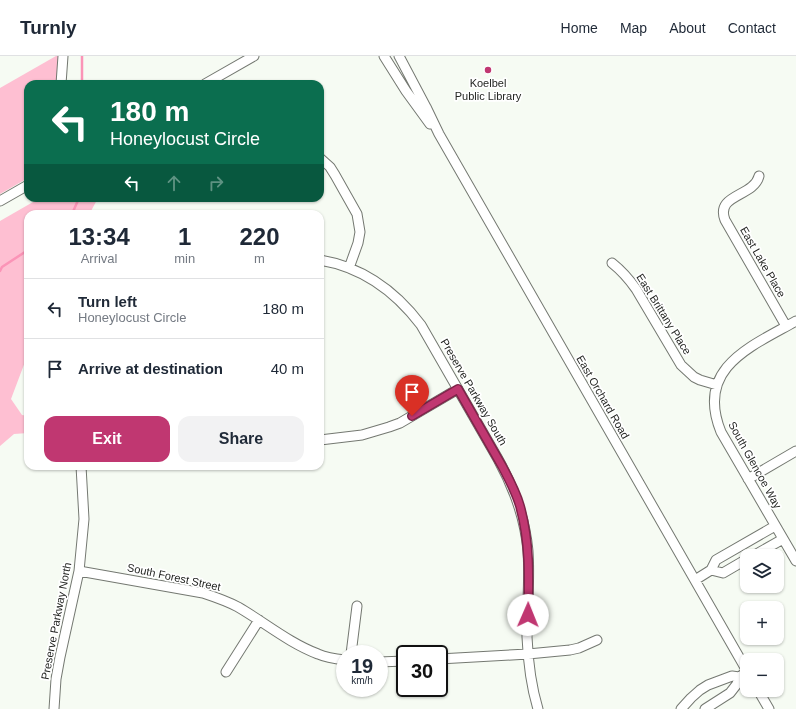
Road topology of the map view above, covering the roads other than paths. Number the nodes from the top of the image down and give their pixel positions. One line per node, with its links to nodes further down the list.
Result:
1 (63, 56): 5 (street)
2 (254, 56): 6 (street)
3 (384, 56): 7 (street, East Orchard Road)
4 (399, 56): 7 (street, East Orchard Road)
5 (61, 80)
6 (212, 80)
7 (438, 134): 32 (street, East Orchard Road)
8 (324, 162): 16 (street)
9 (759, 176): 13 (street)
10 (24, 187): 11 (street)
11 (0, 201)
12 (714, 204): 13 (street)
13 (723, 208): 18 (street, East Lake Place)
14 (324, 261): 16 (street, Preserve Parkway South)
15 (612, 263): 19 (street, East Brittany Place)
16 (349, 268): 20 (street, Preserve Parkway South)
17 (796, 321): 18 (street, South Glencoe Way)
18 (786, 326): 19 (street, South Glencoe Way)
19 (717, 385): 24 (street, South Glencoe Way)
20 (458, 389): 21 (street); 37 (street, Preserve Parkway South)
21 (324, 440)
22 (796, 451): 24 (street)
23 (81, 470): 31 (street, Preserve Parkway North)
24 (748, 479): 25 (street, South Glencoe Way)
25 (775, 526): 26 (street, South Glencoe Way); 30 (street)
26 (783, 539): 27 (street); 28 (street, South Glencoe Way)
27 (765, 549)
28 (796, 562)
29 (740, 563): 30 (street)
30 (711, 570): 32 (street)
31 (79, 571): 34 (street, South Forest Street); 44 (street, Preserve Parkway North)
32 (695, 580): 40 (street, East Orchard Road)
33 (357, 606): 36 (street)
34 (259, 620): 39 (street, South Forest Street); 41 (street)
35 (597, 640): 37 (street)
36 (352, 645)
37 (528, 654): 38 (street); 45 (street, Preserve Parkway South)
38 (448, 658)
39 (336, 659)
40 (740, 659)
41 (226, 672)
42 (739, 677): 46 (street); 47 (street)
43 (762, 697): 48 (street)
44 (54, 709)
45 (538, 709)
46 (681, 709)
47 (705, 709)
48 (769, 709)

